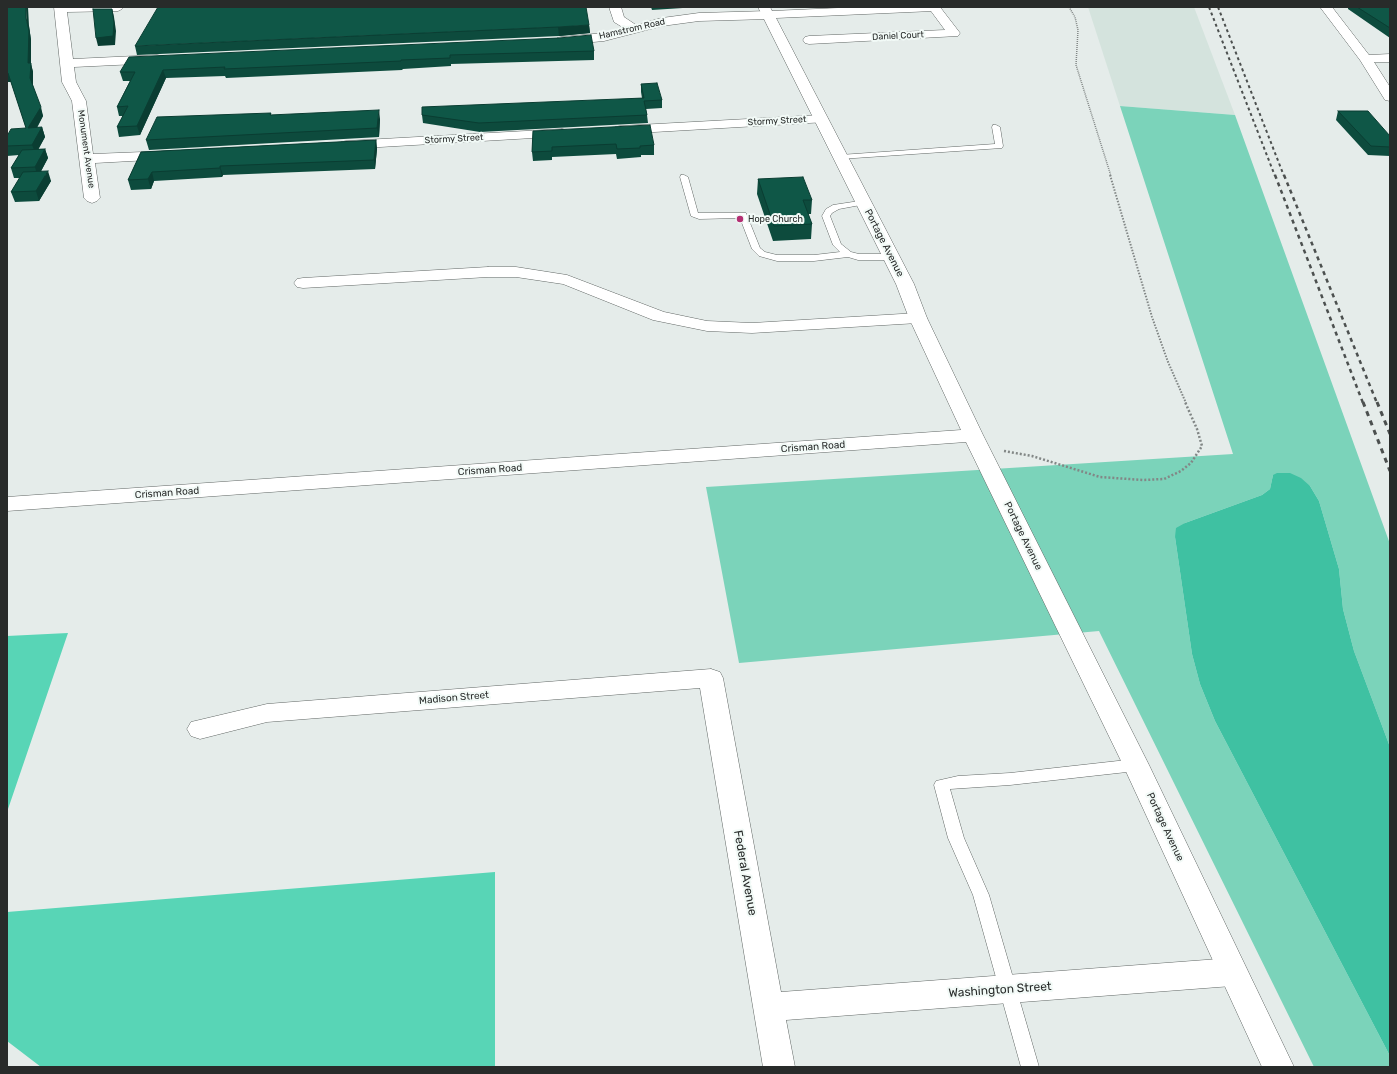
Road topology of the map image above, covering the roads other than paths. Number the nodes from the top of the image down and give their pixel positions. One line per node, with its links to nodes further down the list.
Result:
1 (118, 7): 5 (street)
2 (615, 7): 7 (street)
3 (934, 7): 6 (street, Hamstrom Road); 8 (street, Daniel Court)
4 (1326, 7): 12 (street)
5 (61, 8): 13 (street, Monument Avenue)
6 (766, 11): 7 (street, Hamstrom Road); 15 (street, Portage Avenue)
7 (634, 29): 9 (street, Hamstrom Road)
8 (809, 40)
9 (551, 42)
10 (1390, 58): 12 (street)
11 (167, 59): 13 (street)
12 (1365, 59): 14 (street)
13 (67, 63): 22 (street, Monument Avenue)
14 (1390, 97)
15 (821, 119): 17 (street, Stormy Street); 21 (street, Portage Avenue)
16 (996, 127): 21 (lane)
17 (606, 131)
18 (574, 132): 19 (street, Stormy Street)
19 (336, 145)
20 (185, 154): 22 (street)
21 (840, 157): 25 (street, Portage Avenue)
22 (87, 159): 24 (street, Monument Avenue)
23 (684, 176): 26 (lane)
24 (92, 198)
25 (863, 202): 26 (lane); 27 (street, Portage Avenue)
26 (848, 254): 27 (lane)
27 (891, 257): 29 (street, Portage Avenue)
28 (303, 283): 29 (street)
29 (918, 318): 30 (street, Portage Avenue)
30 (977, 443): 31 (street, Crisman Road); 34 (street, Portage Avenue)
31 (7, 504)
32 (711, 678): 33 (street, Madison Street); 37 (street, Federal Avenue)
33 (200, 729)
34 (1136, 765): 35 (street, Portage Avenue); 36 (lane)
35 (1232, 972): 36 (street, Washington Street); 40 (street, Portage Avenue)
36 (1006, 989): 37 (street, Washington Street); 39 (lane)
37 (768, 1008): 38 (street, Federal Avenue)
38 (779, 1067)
39 (1030, 1067)
40 (1278, 1067)

